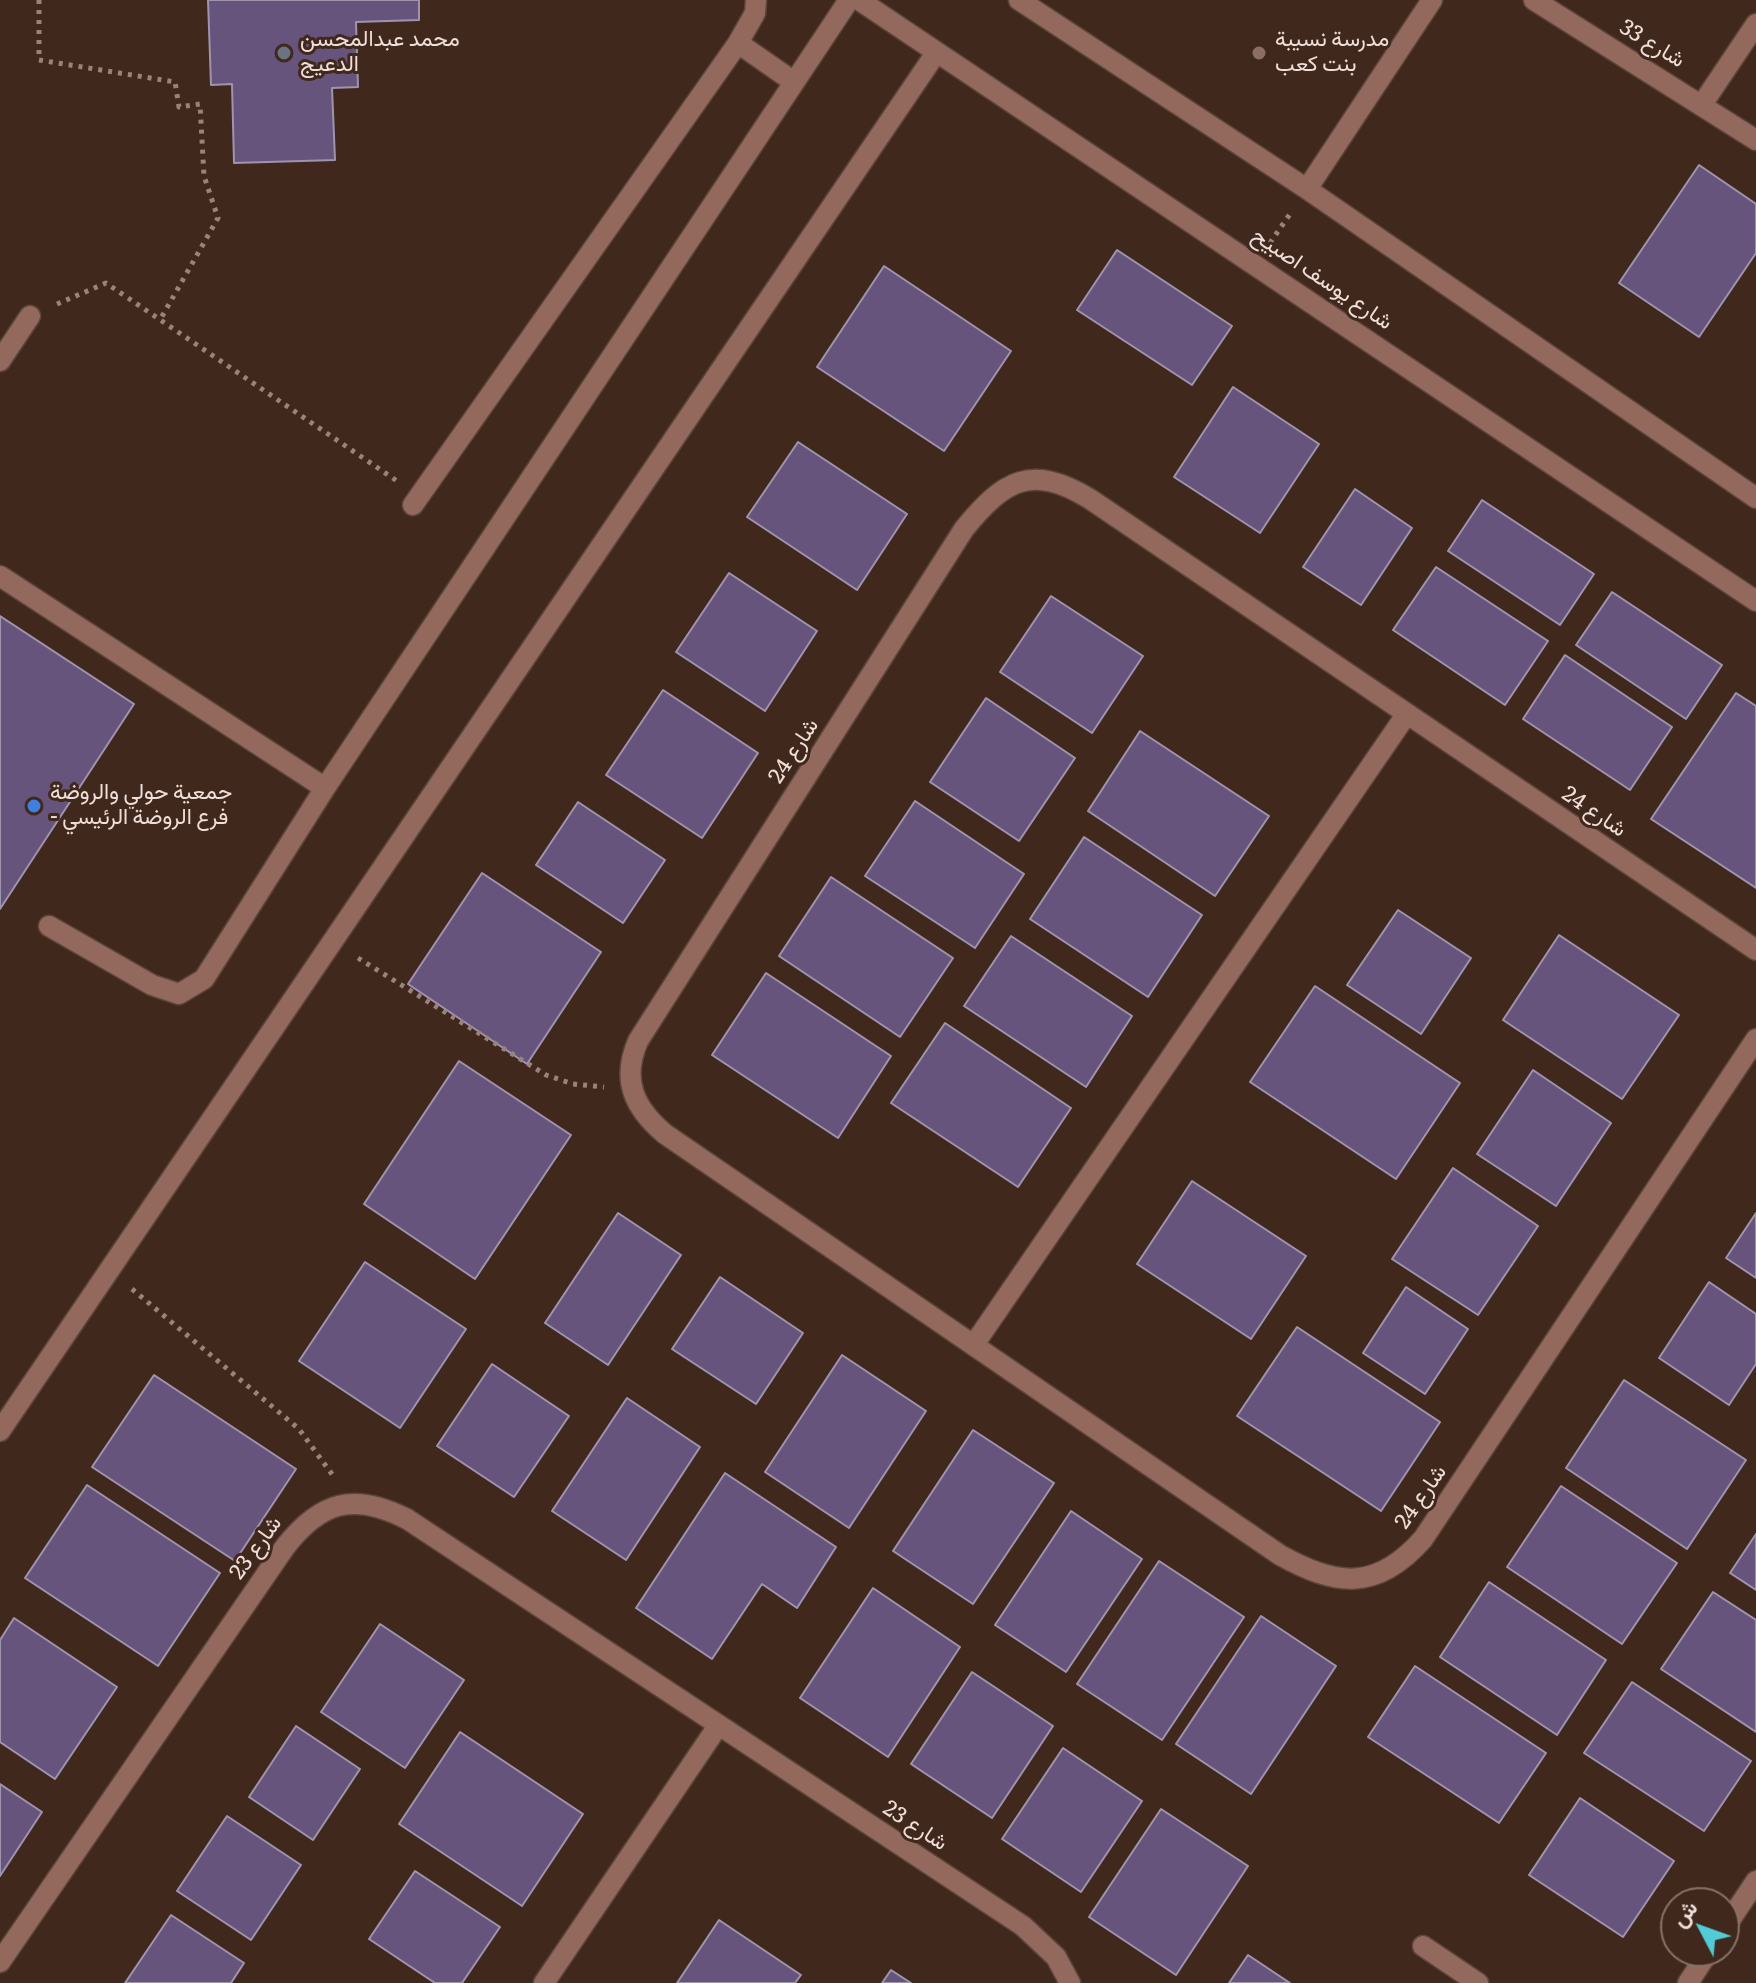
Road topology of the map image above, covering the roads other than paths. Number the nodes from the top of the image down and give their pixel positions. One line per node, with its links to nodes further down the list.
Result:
1 (756, 0): 8 (street)
2 (849, 0): 10 (street)
3 (859, 0): 9 (street, شارع يوسف اصبيح)
4 (1019, 0): 13 (street)
5 (1432, 0): 13 (street)
6 (1534, 0): 11 (street, شارع 33)
7 (1756, 24): 11 (street)
8 (738, 43): 10 (street); 17 (street)
9 (936, 53): 19 (street, شارع يوسف اصبيح); 26 (street)
10 (794, 82): 21 (street)
11 (1703, 103): 12 (street, شارع 33)
12 (1756, 140)
13 (1307, 189): 16 (street)
14 (30, 316): 15 (street)
15 (0, 361)
16 (1756, 498)
17 (413, 505)
18 (0, 576): 21 (street)
19 (1756, 601)
20 (1406, 715): 23 (street, شارع 24); 25 (street); 25 (street, شارع 24)
21 (325, 788): 22 (street)
22 (49, 926)
23 (1756, 950)
24 (1756, 1039): 25 (street, شارع 24)
25 (975, 1343)
26 (0, 1431)
27 (718, 1726): 31 (street, شارع 23); 32 (street); 33 (street, شارع 23)
28 (1756, 1881): 29 (street)
29 (1740, 1905)
30 (1423, 1946): 34 (street)
31 (0, 1962)
32 (544, 1983)
33 (1070, 1983)
34 (1478, 1983)

